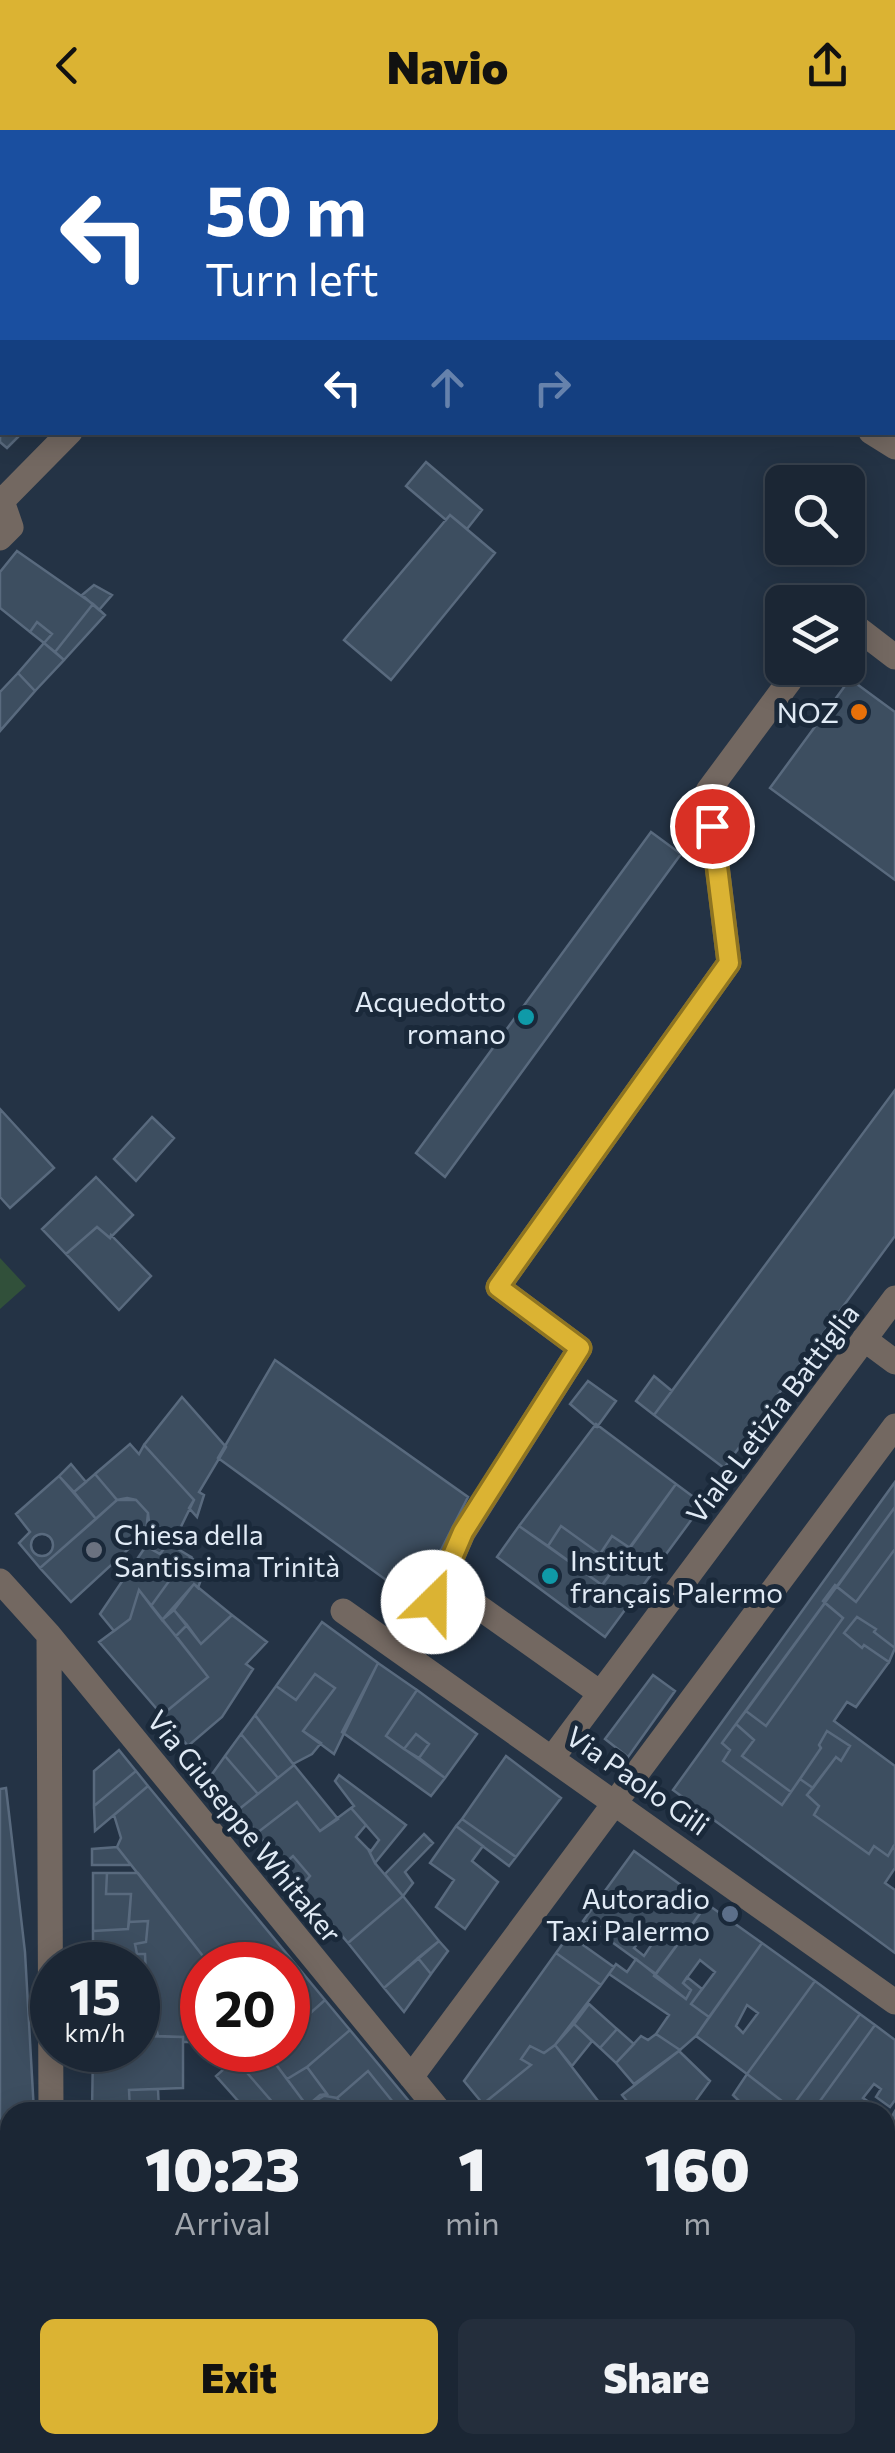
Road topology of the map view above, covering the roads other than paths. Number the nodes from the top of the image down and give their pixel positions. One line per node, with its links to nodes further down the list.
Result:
1 (67, 435): 2 (street)
2 (2, 501): 3 (street)
3 (0, 538)
4 (865, 634): 5 (street)
5 (895, 657)
6 (786, 685): 12 (street)
7 (895, 1298): 8 (street, Viale Letizia Battiglia)
8 (864, 1339): 9 (street); 16 (street, Viale Letizia Battiglia)
9 (895, 1362)
10 (895, 1426): 18 (street)
11 (0, 1580): 14 (street, Via Giuseppe Whitaker)
12 (442, 1581): 15 (street); 16 (street)
13 (344, 1611): 15 (street, Via Paolo Gili)
14 (49, 1634): 20 (street, Via Giuseppe Whitaker); 21 (street)
15 (409, 1656): 17 (street, Via Paolo Gili)
16 (600, 1693): 17 (street, Viale Letizia Battiglia)
17 (553, 1757): 18 (street, Via Paolo Gili)
18 (616, 1801): 19 (street, Via Paolo Gili); 20 (street)
19 (895, 2002)
20 (411, 2077): 22 (street, Via Giuseppe Whitaker)
21 (51, 2102)
22 (432, 2102)

